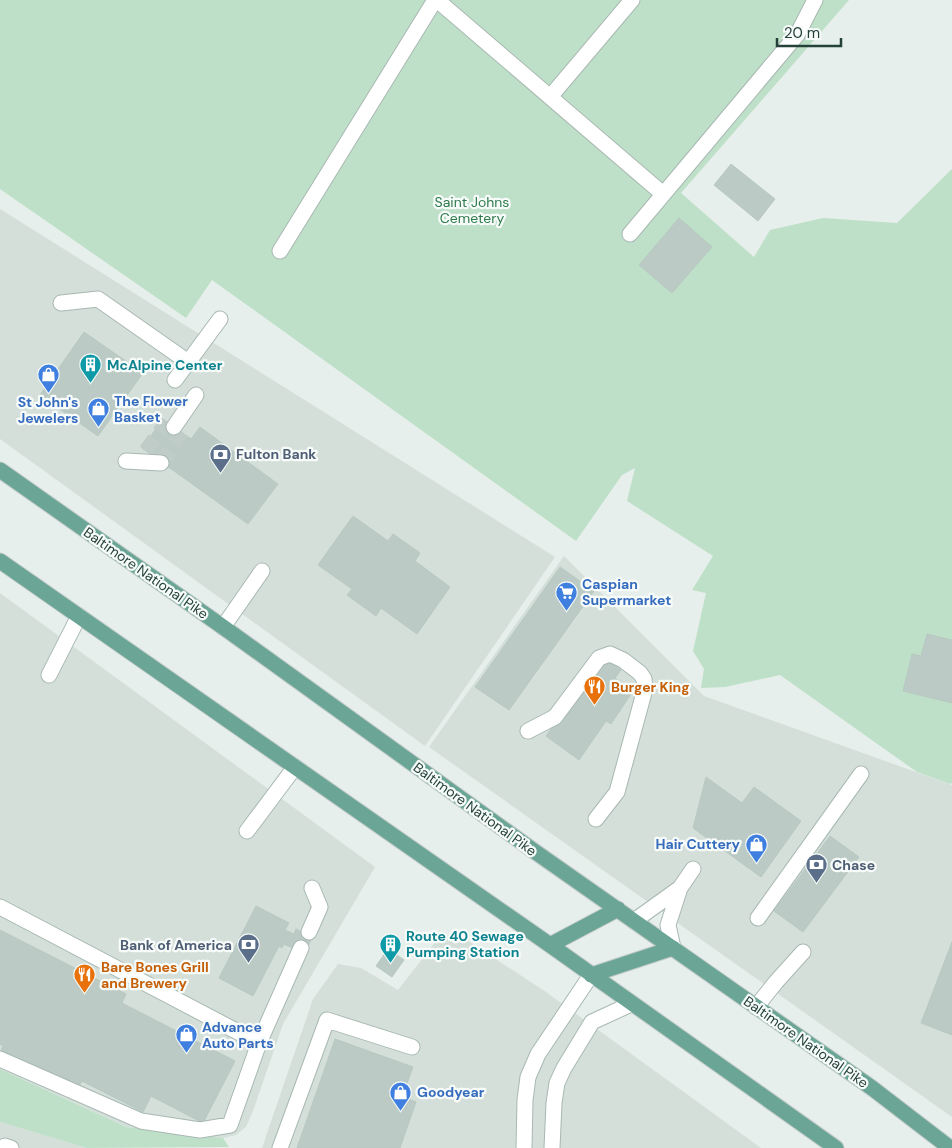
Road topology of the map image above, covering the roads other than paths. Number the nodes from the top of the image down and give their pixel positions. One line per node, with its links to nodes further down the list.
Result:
1 (436, 0): 4 (lane); 7 (lane)
2 (632, 0): 4 (lane)
3 (816, 0): 5 (lane)
4 (550, 97): 5 (lane)
5 (663, 194): 6 (lane)
6 (630, 234)
7 (280, 251)
8 (61, 304): 10 (lane)
9 (220, 319): 10 (lane)
10 (188, 362): 11 (lane)
11 (175, 380)
12 (196, 395): 13 (lane)
13 (174, 427)
14 (151, 458): 15 (lane)
15 (126, 461)
16 (0, 470): 20 (main road, Baltimore National Pike)
17 (0, 561): 19 (main road)
18 (262, 571): 20 (lane)
19 (79, 616): 21 (lane); 23 (main road)
20 (223, 626): 31 (main road, Baltimore National Pike)
21 (49, 675)
22 (528, 731): 25 (lane)
23 (295, 767): 26 (lane); 35 (main road)
24 (860, 774): 32 (lane)
25 (596, 819)
26 (247, 831)
27 (694, 869): 29 (lane)
28 (312, 888): 34 (lane)
29 (680, 888): 33 (lane); 37 (lane)
30 (0, 906): 42 (lane)
31 (618, 909): 33 (main road, Baltimore National Pike); 35 (main road)
32 (758, 918)
33 (634, 921): 37 (main road, Baltimore National Pike)
34 (309, 932)
35 (550, 945): 39 (main road)
36 (301, 948): 42 (lane)
37 (673, 948): 39 (main road); 41 (main road, Baltimore National Pike)
38 (803, 952): 41 (lane)
39 (590, 975): 40 (main road); 48 (lane)
40 (631, 1004): 49 (lane); 50 (main road)
41 (756, 1007): 51 (main road, Baltimore National Pike)
42 (259, 1043): 44 (lane)
43 (412, 1047): 47 (lane)
44 (0, 1059)
45 (4, 1148): 46 (lane)
46 (11, 1148)
47 (280, 1148)
48 (524, 1148)
49 (552, 1148)
50 (836, 1148)
51 (950, 1148)

